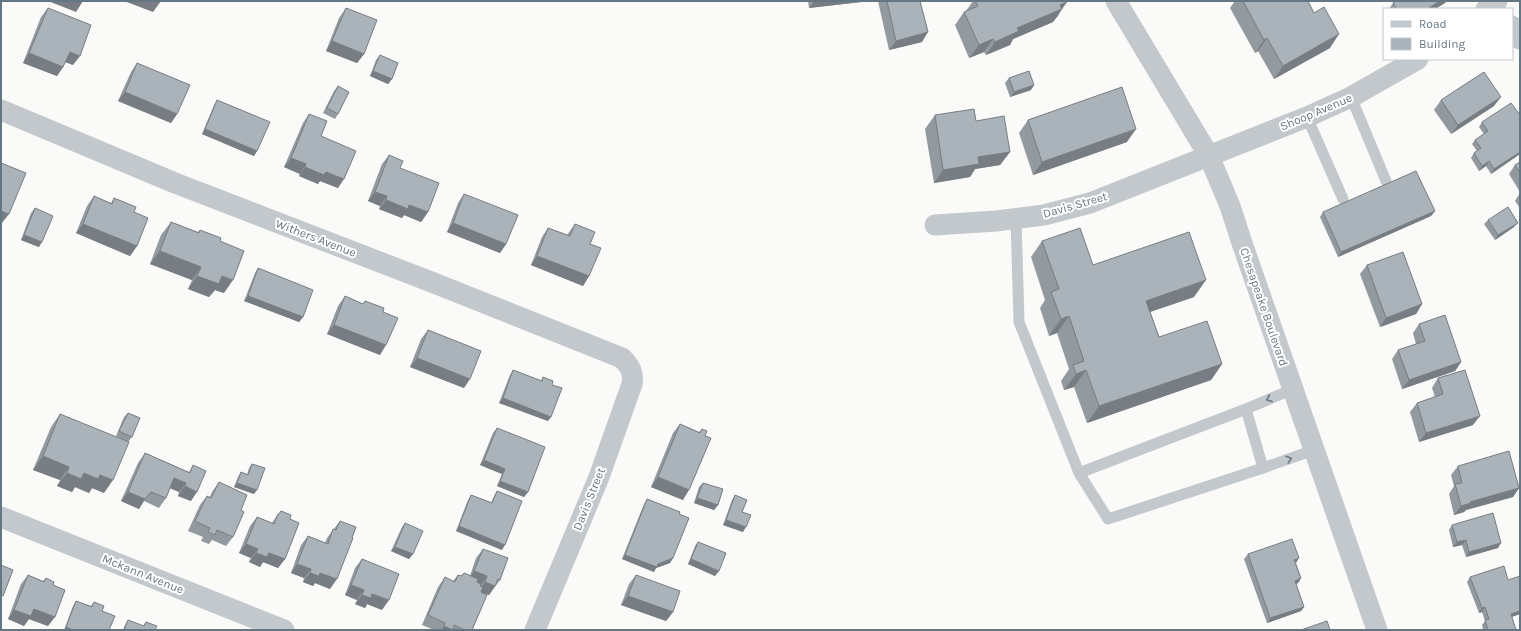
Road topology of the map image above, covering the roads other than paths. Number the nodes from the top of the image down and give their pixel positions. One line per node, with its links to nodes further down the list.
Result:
1 (1116, 1): 10 (street, Chesapeake Boulevard)
2 (1497, 1): 3 (street)
3 (1487, 8)
4 (1513, 28): 5 (street)
5 (1520, 39)
6 (1416, 60): 7 (street, Shoop Avenue)
7 (1351, 97): 9 (street, Shoop Avenue); 11 (lane)
8 (1, 110): 15 (street, Withers Avenue)
9 (1307, 117): 10 (street, Shoop Avenue); 12 (lane)
10 (1209, 156): 13 (street, Davis Street); 16 (street, Chesapeake Boulevard)
11 (1386, 181)
12 (1343, 199)
13 (1016, 219): 14 (street, Davis Street); 20 (lane)
14 (935, 225)
15 (630, 366): 23 (street, Davis Street)
16 (1293, 389): 17 (lane, one-way to 17); 18 (street, Chesapeake Boulevard)
17 (1246, 409): 19 (lane); 20 (lane)
18 (1314, 450): 19 (lane, one-way to 18); 24 (street, Chesapeake Boulevard)
19 (1264, 468): 20 (lane)
20 (1079, 473)
21 (1, 517): 22 (street, Mckann Avenue)
22 (284, 630)
23 (535, 630)
24 (1377, 630)

